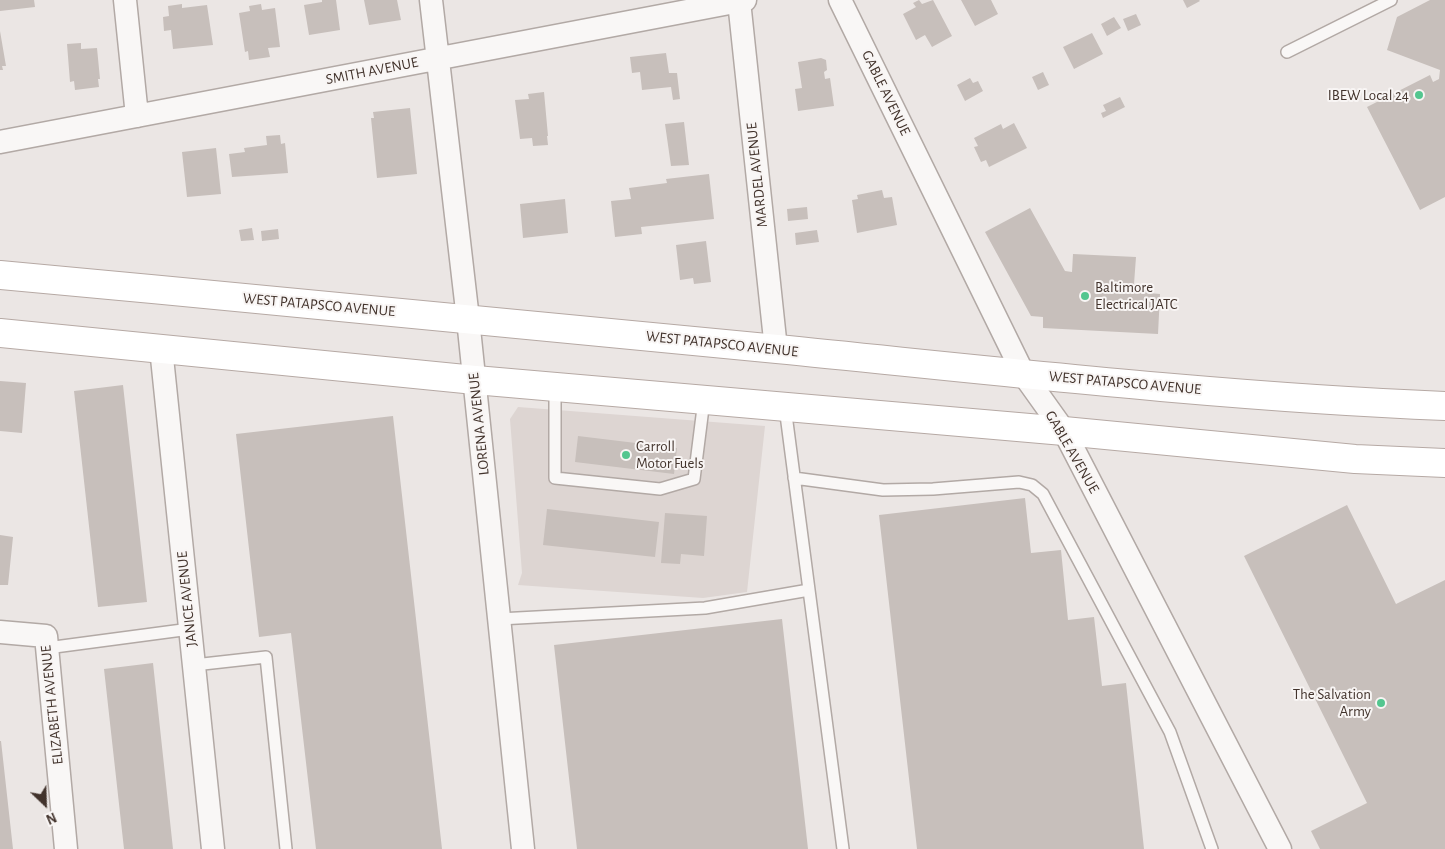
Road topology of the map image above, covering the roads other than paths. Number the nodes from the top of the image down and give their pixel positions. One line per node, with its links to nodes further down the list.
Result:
1 (125, 0): 8 (street)
2 (431, 0): 7 (street, LORENA AVENUE)
3 (840, 0): 15 (street, GABLE AVENUE)
4 (1391, 0): 6 (lane)
5 (742, 1): 7 (street, SMITH AVENUE); 14 (street, MARDEL AVENUE)
6 (1288, 52)
7 (437, 59): 8 (street, SMITH AVENUE); 11 (street, LORENA AVENUE)
8 (137, 116): 9 (street, SMITH AVENUE)
9 (0, 142)
10 (0, 275): 11 (main road, WEST PATAPSCO AVENUE)
11 (468, 319): 14 (main road, WEST PATAPSCO AVENUE); 16 (street, LORENA AVENUE)
12 (0, 333): 13 (main road)
13 (161, 348): 16 (main road); 26 (street, JANICE AVENUE)
14 (776, 348): 15 (main road, WEST PATAPSCO AVENUE)
15 (1024, 375): 19 (main road, WEST PATAPSCO AVENUE); 21 (street, GABLE AVENUE)
16 (474, 380): 17 (main road); 25 (street, LORENA AVENUE)
17 (555, 387): 18 (main road); 18 (lane)
18 (704, 400): 20 (main road)
19 (1445, 406)
20 (786, 407): 21 (main road); 23 (lane)
21 (1064, 431): 22 (main road); 36 (street, GABLE AVENUE)
22 (1445, 463)
23 (794, 478): 24 (lane); 35 (lane)
24 (809, 590): 25 (lane); 34 (lane)
25 (499, 619): 33 (street, LORENA AVENUE)
26 (190, 629): 28 (lane); 29 (street, JANICE AVENUE)
27 (0, 632): 28 (street, ELIZABETH AVENUE)
28 (46, 648): 30 (street, ELIZABETH AVENUE)
29 (194, 666): 31 (street, JANICE AVENUE); 32 (lane)
30 (66, 849)
31 (213, 849)
32 (286, 849)
33 (523, 849)
34 (843, 849)
35 (1212, 849)
36 (1280, 849)

